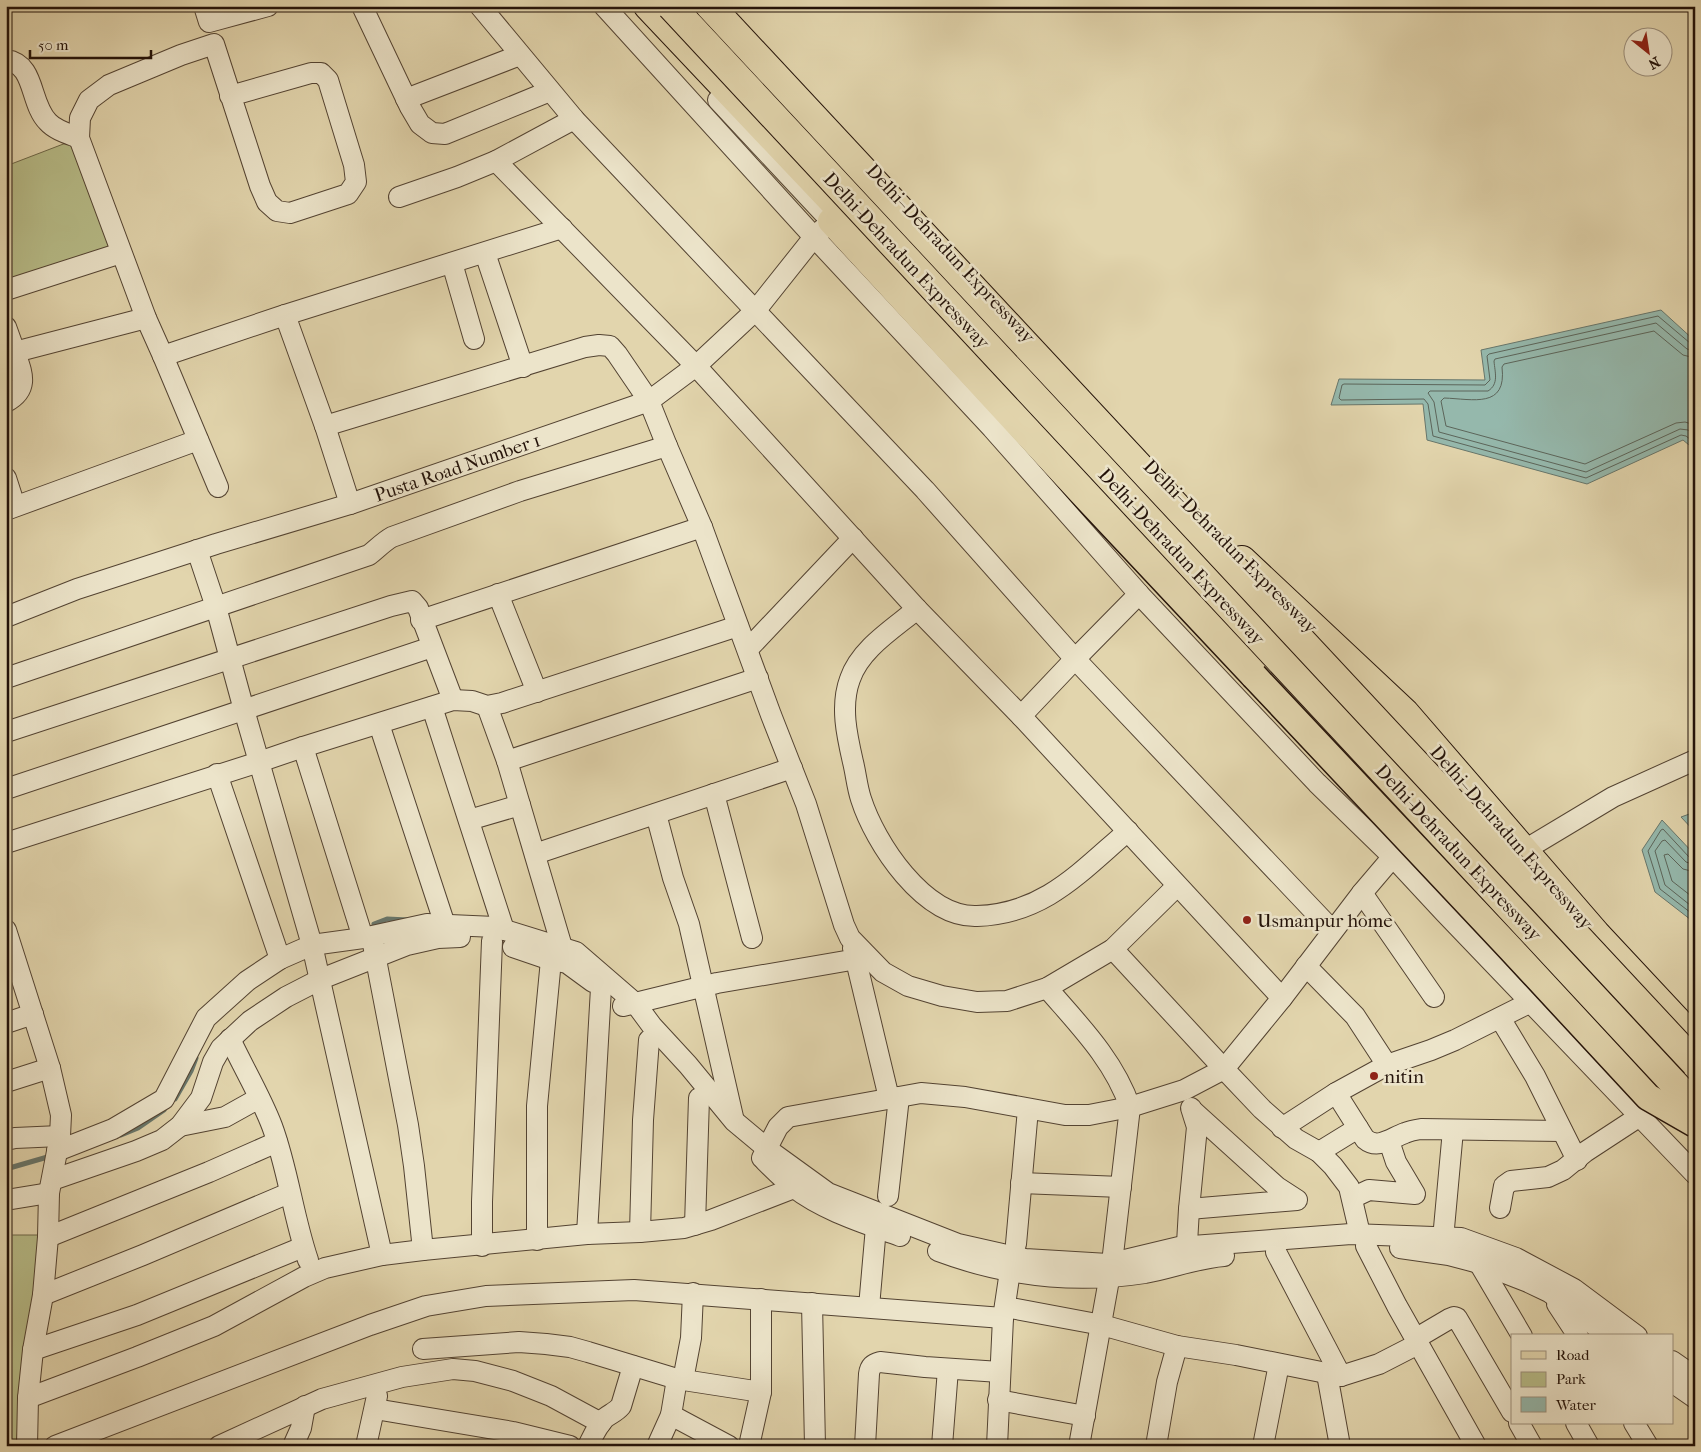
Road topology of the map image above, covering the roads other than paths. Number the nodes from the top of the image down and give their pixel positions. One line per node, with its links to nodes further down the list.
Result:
1 (268, 6): 10 (street)
2 (480, 6): 12 (street)
3 (604, 6): 21 (street)
4 (634, 6): 21 (street)
5 (648, 6): 21 (highway)
6 (671, 6): 130 (highway, Delhi-Dehradun Expressway, bridge)
7 (710, 6): 120 (highway, Delhi-Dehradun Expressway, bridge)
8 (727, 6): 59 (highway, Delhi–Dehradun Expressway)
9 (366, 7): 16 (street)
10 (206, 14): 11 (street)
11 (214, 44): 15 (street); 18 (street)
12 (520, 55): 14 (street); 16 (street)
13 (6, 60): 18 (street)
14 (550, 92): 16 (street); 17 (street)
15 (230, 96): 15 (street)
16 (406, 99)
17 (574, 119): 19 (street); 27 (street)
18 (79, 138): 23 (street)
19 (496, 161): 20 (street); 22 (street)
20 (399, 197)
21 (829, 223): 27 (street, Pusta Road Number 1); 49 (street); 68 (highway); 135 (main road, bridge)
22 (562, 228): 24 (street); 34 (street)
23 (121, 253): 26 (street); 29 (street)
24 (485, 253): 25 (street); 35 (street)
25 (452, 263): 28 (street); 31 (street)
26 (6, 290)
27 (756, 310): 34 (street, Pusta Road Number 1); 58 (street)
28 (285, 315): 33 (street); 38 (street)
29 (146, 318): 32 (street); 33 (street)
30 (6, 327): 32 (street)
31 (474, 339)
32 (15, 352): 37 (street)
33 (164, 356): 39 (street)
34 (696, 366): 36 (street, Pusta Road Number 1); 46 (street)
35 (523, 367): 36 (street); 38 (street)
36 (649, 401): 40 (street); 43 (street, Pusta Road Number 1)
37 (6, 402)
38 (325, 426): 43 (street)
39 (198, 440): 42 (street); 44 (street)
40 (667, 446): 45 (street); 50 (street)
41 (6, 478): 44 (street)
42 (218, 487)
43 (350, 504): 47 (street, Pusta Road Number 1)
44 (11, 508)
45 (702, 527): 48 (street); 54 (street)
46 (853, 538): 51 (street); 56 (street)
47 (197, 550): 50 (street); 52 (street, Pusta Road Number 1)
48 (498, 594): 53 (street); 62 (street)
49 (1138, 594): 58 (street); 87 (street)
50 (216, 607): 57 (street); 60 (street)
51 (917, 609): 67 (street); 82 (street)
52 (6, 617)
53 (421, 620): 55 (street); 57 (street)
54 (738, 626): 56 (street); 62 (street)
55 (432, 647): 63 (street); 66 (street)
56 (748, 649): 61 (street)
57 (231, 658): 66 (street); 70 (street)
58 (1075, 659): 67 (street); 94 (street)
59 (1360, 671): 68 (street); 85 (highway, Delhi–Dehradun Expressway)
60 (6, 678)
61 (758, 678): 72 (street); 75 (street)
62 (537, 692): 64 (street)
63 (453, 700): 64 (street); 65 (street)
64 (487, 706): 72 (street)
65 (432, 707): 69 (street); 81 (street)
66 (244, 710): 74 (street); 77 (street)
67 (1021, 716): 82 (street)
68 (1310, 716): 83 (highway)
69 (379, 724): 71 (street); 91 (street)
70 (6, 732)
71 (303, 747): 74 (street); 95 (street)
72 (507, 761): 79 (street)
73 (1691, 761): 85 (street)
74 (259, 762): 76 (street); 98 (street)
75 (792, 768): 78 (street); 97 (street)
76 (217, 774): 84 (street); 102 (street)
77 (6, 790)
78 (714, 794): 80 (street); 96 (street)
79 (520, 805): 81 (street); 86 (street)
80 (656, 814): 86 (street); 107 (street)
81 (468, 820): 92 (street)
82 (1128, 831): 88 (street)
83 (1416, 831): 87 (street); 90 (highway)
84 (6, 843)
85 (1524, 852): 90 (street); 119 (highway, Delhi–Dehradun Expressway)
86 (535, 854): 100 (street)
87 (1392, 856): 89 (street); 112 (street)
88 (1177, 886): 99 (street); 110 (street)
89 (1362, 893): 94 (street); 111 (street)
90 (1480, 900): 142 (highway)
91 (443, 920): 92 (street); 95 (street)
92 (500, 928): 100 (street); 101 (street); 170 (street)
93 (6, 930): 104 (street)
94 (1332, 930): 105 (street)
95 (361, 938): 98 (street); 101 (street)
96 (752, 938)
97 (850, 938): 103 (street); 109 (street)
98 (314, 944): 102 (street); 106 (street)
99 (1113, 949): 109 (street); 123 (street)
100 (560, 957): 108 (street); 113 (street); 168 (street)
101 (375, 958): 106 (street); 172 (street)
102 (280, 959): 146 (street)
103 (857, 959): 107 (street); 128 (street)
104 (11, 964): 114 (street)
105 (1306, 966): 110 (street); 121 (street)
106 (321, 980): 117 (street); 174 (street)
107 (703, 986): 113 (street); 136 (street)
108 (601, 988): 113 (street); 165 (street)
109 (1047, 988): 131 (street)
110 (1282, 998): 123 (street)
111 (1434, 998)
112 (1531, 1002): 115 (street); 134 (street)
113 (628, 1004): 118 (street); 125 (street)
114 (33, 1014): 116 (street); 122 (street)
115 (1500, 1018): 121 (street); 141 (street)
116 (6, 1023)
117 (230, 1039): 129 (street); 137 (street)
118 (649, 1040): 125 (street); 164 (street)
119 (1695, 1040)
120 (1695, 1063)
121 (1387, 1065): 127 (street)
122 (50, 1068): 124 (street); 146 (street)
123 (1224, 1070): 126 (street); 138 (street)
124 (6, 1082)
125 (700, 1089): 136 (street); 161 (street)
126 (1184, 1090): 131 (street); 133 (street)
127 (1336, 1092): 138 (street); 139 (street)
128 (894, 1097): 132 (street); 147 (street); 156 (street)
129 (259, 1098): 137 (street); 145 (street)
130 (1695, 1106)
131 (1130, 1107): 132 (street); 153 (street)
132 (1028, 1109): 152 (street)
133 (1193, 1111): 160 (street); 160 (street)
134 (1640, 1116): 149 (street); 150 (street)
135 (1695, 1124)
136 (734, 1125): 147 (street)
137 (180, 1126): 151 (street)
138 (1282, 1128): 148 (street)
139 (1358, 1128): 144 (street); 148 (street)
140 (1453, 1130): 141 (street); 144 (street); 163 (street)
141 (1562, 1131): 149 (street)
142 (1695, 1136)
143 (6, 1140): 146 (street)
144 (1390, 1141): 157 (street)
145 (277, 1142): 155 (street); 166 (street)
146 (58, 1143): 151 (street)
147 (763, 1150): 154 (street); 178 (street)
148 (1319, 1152): 157 (street)
149 (1577, 1160): 159 (street)
150 (1695, 1174)
151 (51, 1182): 158 (street); 166 (street)
152 (1022, 1183): 153 (street); 169 (street)
153 (1121, 1187): 178 (street)
154 (794, 1188): 161 (street); 162 (street)
155 (290, 1193): 171 (street); 182 (street)
156 (888, 1196)
157 (1352, 1198): 167 (street)
158 (6, 1200)
159 (1500, 1208)
160 (1189, 1209): 175 (street)
161 (695, 1225): 164 (street)
162 (876, 1227): 177 (street); 185 (street)
163 (1444, 1228)
164 (640, 1232): 165 (street)
165 (587, 1234): 168 (street)
166 (48, 1237): 182 (street)
167 (1363, 1238): 173 (street); 175 (street); 176 (street); 180 (street); 192 (street)
168 (537, 1240): 170 (street)
169 (1016, 1244)
170 (482, 1246): 172 (street)
171 (304, 1248): 179 (street); 195 (street)
172 (423, 1250): 174 (street)
173 (1276, 1252): 175 (street); 201 (street)
174 (382, 1255): 179 (street)
175 (1187, 1255): 178 (street)
176 (1479, 1263): 180 (street); 188 (street)
177 (1010, 1271): 178 (street); 186 (street)
178 (1111, 1271): 187 (street)
179 (312, 1274): 207 (street)
180 (1552, 1286): 189 (street); 190 (street); 191 (street)
181 (693, 1293): 183 (street); 203 (street); 220 (street)
182 (42, 1295): 195 (street)
183 (761, 1299): 184 (street); 206 (street)
184 (812, 1303): 185 (street); 229 (street)
185 (868, 1307): 186 (street)
186 (1004, 1312): 187 (street); 200 (street)
187 (1102, 1325): 193 (street); 214 (street)
188 (1521, 1334)
189 (1577, 1334)
190 (1607, 1334)
191 (1634, 1334)
192 (1417, 1341): 201 (street); 212 (street); 237 (street)
193 (1177, 1346): 197 (street); 234 (street)
194 (423, 1349): 198 (street)
195 (33, 1350): 207 (street)
196 (1674, 1362): 202 (street)
197 (1279, 1364): 201 (street); 235 (street)
198 (634, 1366): 203 (street); 215 (street)
199 (948, 1369): 200 (street); 230 (street); 231 (street)
200 (1000, 1372): 209 (street)
201 (1334, 1375): 236 (street)
202 (1695, 1377)
203 (680, 1380): 206 (street); 213 (street)
204 (1674, 1383): 208 (street)
205 (379, 1384): 210 (street); 211 (street); 215 (street)
206 (760, 1392): 228 (street)
207 (28, 1398): 219 (street)
208 (1695, 1398)
209 (998, 1400): 214 (street); 232 (street)
210 (305, 1406): 221 (street); 222 (street)
211 (375, 1409): 223 (street); 224 (street)
212 (1511, 1410)
213 (671, 1415): 226 (street); 227 (street)
214 (1085, 1416): 233 (street)
215 (601, 1423): 225 (street)
216 (1520, 1424): 238 (street)
217 (1577, 1424): 239 (street)
218 (1635, 1424): 240 (street)
219 (27, 1446)
220 (54, 1446)
221 (218, 1446)
222 (293, 1446)
223 (366, 1446)
224 (570, 1446)
225 (588, 1446)
226 (657, 1446)
227 (729, 1446)
228 (749, 1446)
229 (815, 1446)
230 (865, 1446)
231 (942, 1446)
232 (997, 1446)
233 (1079, 1446)
234 (1156, 1446)
235 (1263, 1446)
236 (1340, 1446)
237 (1476, 1446)
238 (1532, 1446)
239 (1589, 1446)
240 (1648, 1446)

